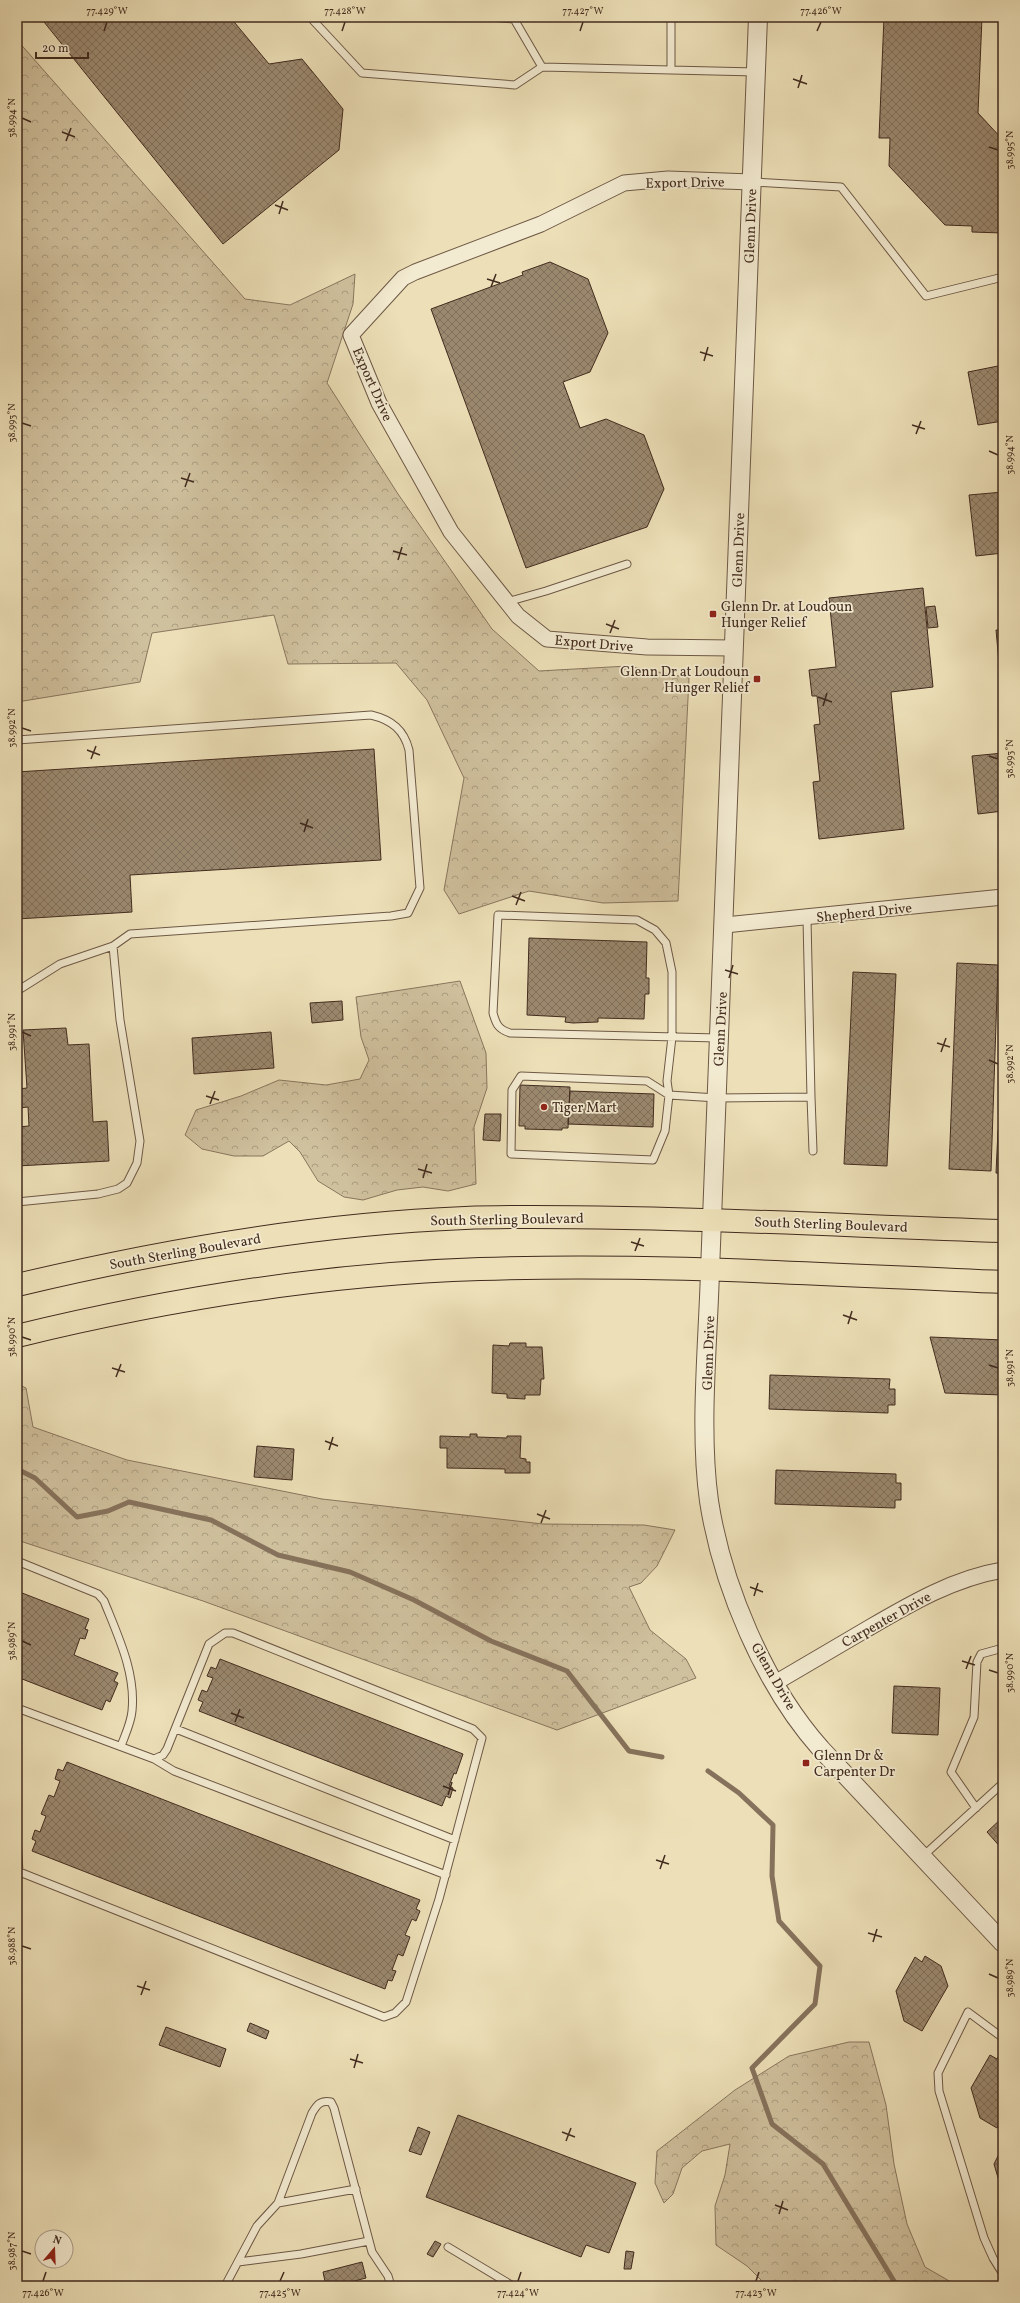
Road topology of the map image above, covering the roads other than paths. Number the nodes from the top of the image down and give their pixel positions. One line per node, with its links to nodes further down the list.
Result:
1 (310, 17): 5 (lane)
2 (492, 17): 5 (lane)
3 (671, 17): 6 (lane)
4 (758, 17): 7 (street, Glenn Drive)
5 (542, 67): 6 (lane)
6 (671, 70): 7 (lane)
7 (756, 72): 8 (street, Glenn Drive)
8 (752, 182): 9 (lane); 11 (street, Export Drive); 12 (street, Glenn Drive)
9 (1003, 277)
10 (627, 564): 11 (lane)
11 (507, 602): 12 (street, Export Drive)
12 (734, 648): 16 (street, Glenn Drive)
13 (17, 740): 17 (lane)
14 (1003, 897): 15 (street, Shepherd Drive)
15 (807, 919): 16 (street, Shepherd Drive); 22 (lane)
16 (725, 926): 20 (street, Glenn Drive)
17 (113, 946): 18 (lane); 25 (lane)
18 (17, 990)
19 (672, 1037): 19 (lane); 20 (lane); 21 (lane)
20 (720, 1038): 23 (street, Glenn Drive)
21 (669, 1095): 21 (lane); 23 (lane)
22 (811, 1097): 23 (lane); 24 (lane)
23 (717, 1098): 26 (street, Glenn Drive)
24 (813, 1151)
25 (17, 1202)
26 (713, 1220): 27 (main road, South Sterling Boulevard); 28 (street, Glenn Drive); 30 (main road, South Sterling Boulevard)
27 (1003, 1231)
28 (710, 1271): 29 (main road); 31 (main road); 35 (street, Glenn Drive)
29 (1003, 1282)
30 (17, 1285)
31 (17, 1336)
32 (17, 1561): 38 (lane)
33 (1003, 1570): 35 (street, Carpenter Drive)
34 (1003, 1648): 41 (lane)
35 (775, 1683): 44 (street, Glenn Drive)
36 (17, 1708): 38 (lane)
37 (176, 1729): 39 (lane); 43 (lane); 43 (lane)
38 (120, 1746): 39 (lane)
39 (154, 1759): 46 (lane)
40 (1003, 1783): 41 (lane)
41 (976, 1808): 44 (lane)
42 (17, 1839): 45 (lane)
43 (455, 1840): 46 (lane)
44 (922, 1857): 47 (street, Glenn Drive)
45 (18, 1872): 46 (lane)
46 (446, 1875)
47 (1003, 1943)
48 (1003, 2038): 54 (lane)
49 (356, 2189): 50 (lane); 50 (lane); 51 (lane)
50 (278, 2203): 53 (lane)
51 (369, 2240): 53 (lane); 56 (lane)
52 (448, 2247): 57 (lane)
53 (238, 2262): 55 (lane)
54 (1003, 2274)
55 (225, 2286)
56 (391, 2286)
57 (513, 2286)

